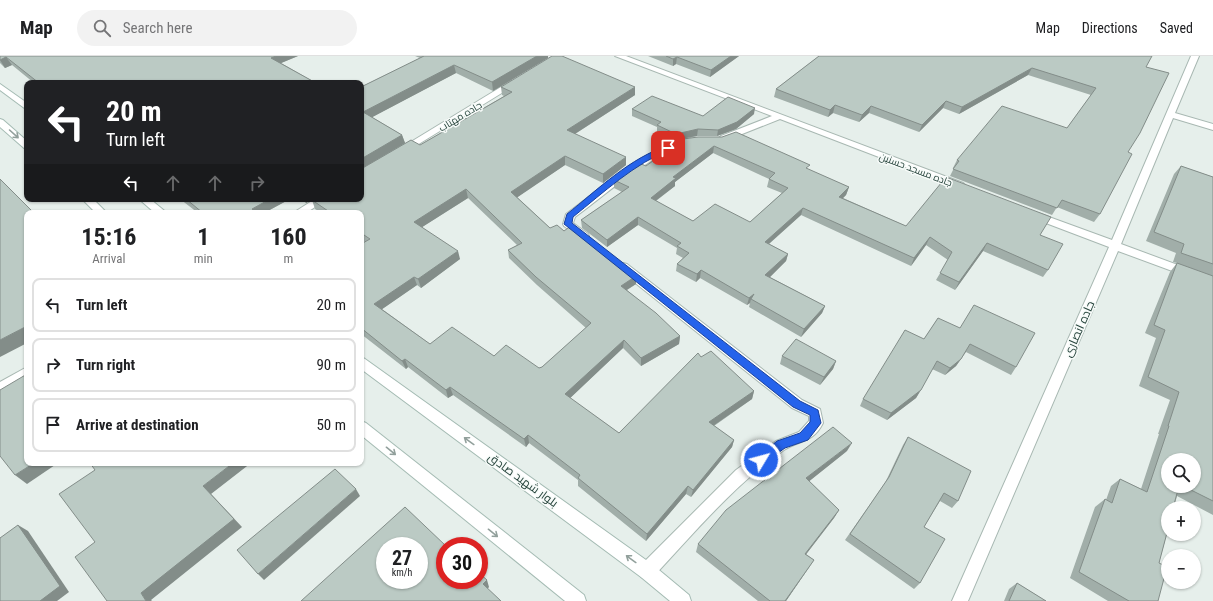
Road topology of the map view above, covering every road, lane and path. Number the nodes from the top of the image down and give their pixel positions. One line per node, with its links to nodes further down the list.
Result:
1 (619, 56): 7 (street, جاده مسجد حسنین)
2 (1195, 56): 6 (street, جاده انصاری)
3 (525, 77): 11 (street, جاده مهتاب)
4 (0, 86): 5 (street)
5 (24, 105)
6 (1171, 115): 9 (street); 21 (street, جاده انصاری)
7 (780, 116): 12 (street, جاده مسجد حسنین); 20 (street)
8 (0, 122): 10 (street, one-way to 10)
9 (1213, 127)
10 (24, 143)
11 (395, 155)
12 (966, 188)
13 (90, 202): 16 (street)
14 (148, 202): 17 (street)
15 (317, 202): 18 (street)
16 (99, 210)
17 (158, 210)
18 (303, 210)
19 (1025, 211): 21 (street)
20 (592, 243)
21 (1115, 246): 23 (street); 31 (street, جاده انصاری)
22 (611, 258): 28 (street)
23 (1213, 282)
24 (364, 364): 28 (street, بلوار شهید صادق, one-way to 24)
25 (24, 374): 26 (street)
26 (0, 388)
27 (364, 429): 29 (street, one-way to 29)
28 (647, 571): 30 (street, بلوار شهید صادق)
29 (578, 601)
30 (683, 601)
31 (960, 601)

